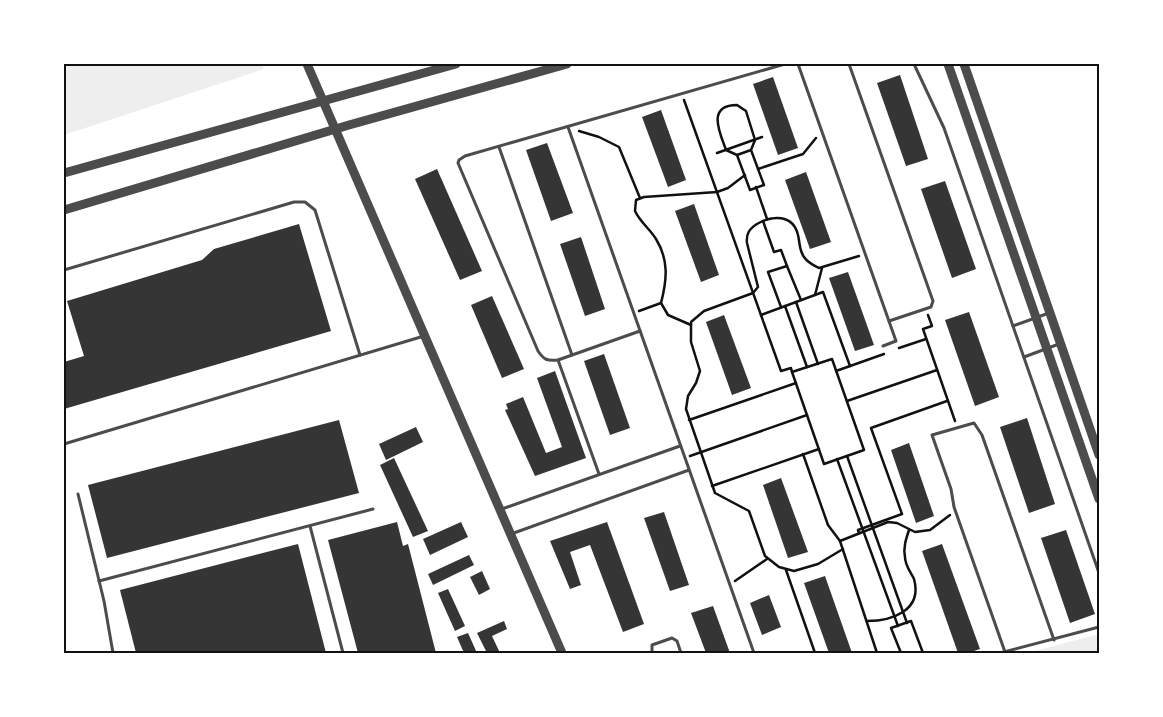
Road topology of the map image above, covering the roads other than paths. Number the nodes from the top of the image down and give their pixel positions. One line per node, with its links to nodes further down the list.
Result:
1 (307, 64): 10 (street)
2 (456, 64): 10 (street)
3 (567, 64): 12 (street)
4 (785, 64): 11 (lane)
5 (798, 64): 19 (lane)
6 (849, 64): 19 (lane)
7 (914, 64): 20 (lane)
8 (948, 64): 18 (street)
9 (964, 64): 17 (street)
10 (323, 100): 12 (street); 14 (street)
11 (568, 127): 13 (lane); 21 (lane)
12 (336, 129): 15 (street); 22 (street)
13 (499, 147): 27 (lane); 29 (lane)
14 (64, 173)
15 (64, 210)
16 (64, 270): 26 (lane)
17 (1050, 313): 18 (lane); 23 (street)
18 (1037, 318): 20 (lane); 25 (street)
19 (889, 322): 24 (lane)
20 (1014, 326): 28 (lane)
21 (640, 331): 27 (lane); 31 (lane)
22 (424, 336): 26 (lane); 38 (street)
23 (1061, 343): 25 (lane); 32 (street)
24 (883, 346)
25 (1047, 348): 28 (lane); 36 (street)
26 (360, 355): 30 (lane)
27 (572, 355): 29 (lane)
28 (1024, 357): 41 (lane)
29 (558, 360): 34 (lane)
30 (64, 444)
31 (680, 446): 33 (lane); 34 (lane)
32 (1099, 455)
33 (689, 470): 40 (lane); 51 (lane)
34 (600, 475): 38 (lane)
35 (78, 494): 42 (lane)
36 (1099, 499)
37 (374, 509): 39 (lane)
38 (500, 510): 40 (street)
39 (310, 526): 42 (lane); 47 (lane)
40 (510, 534): 48 (street)
41 (1099, 573)
42 (99, 581): 46 (lane)
43 (1099, 627): 44 (lane)
44 (1054, 640): 45 (lane); 45 (lane)
45 (1005, 652): 52 (lane)
46 (113, 653)
47 (343, 653)
48 (562, 653)
49 (652, 653): 50 (lane)
50 (682, 653)
51 (754, 653)
52 (1000, 653)

